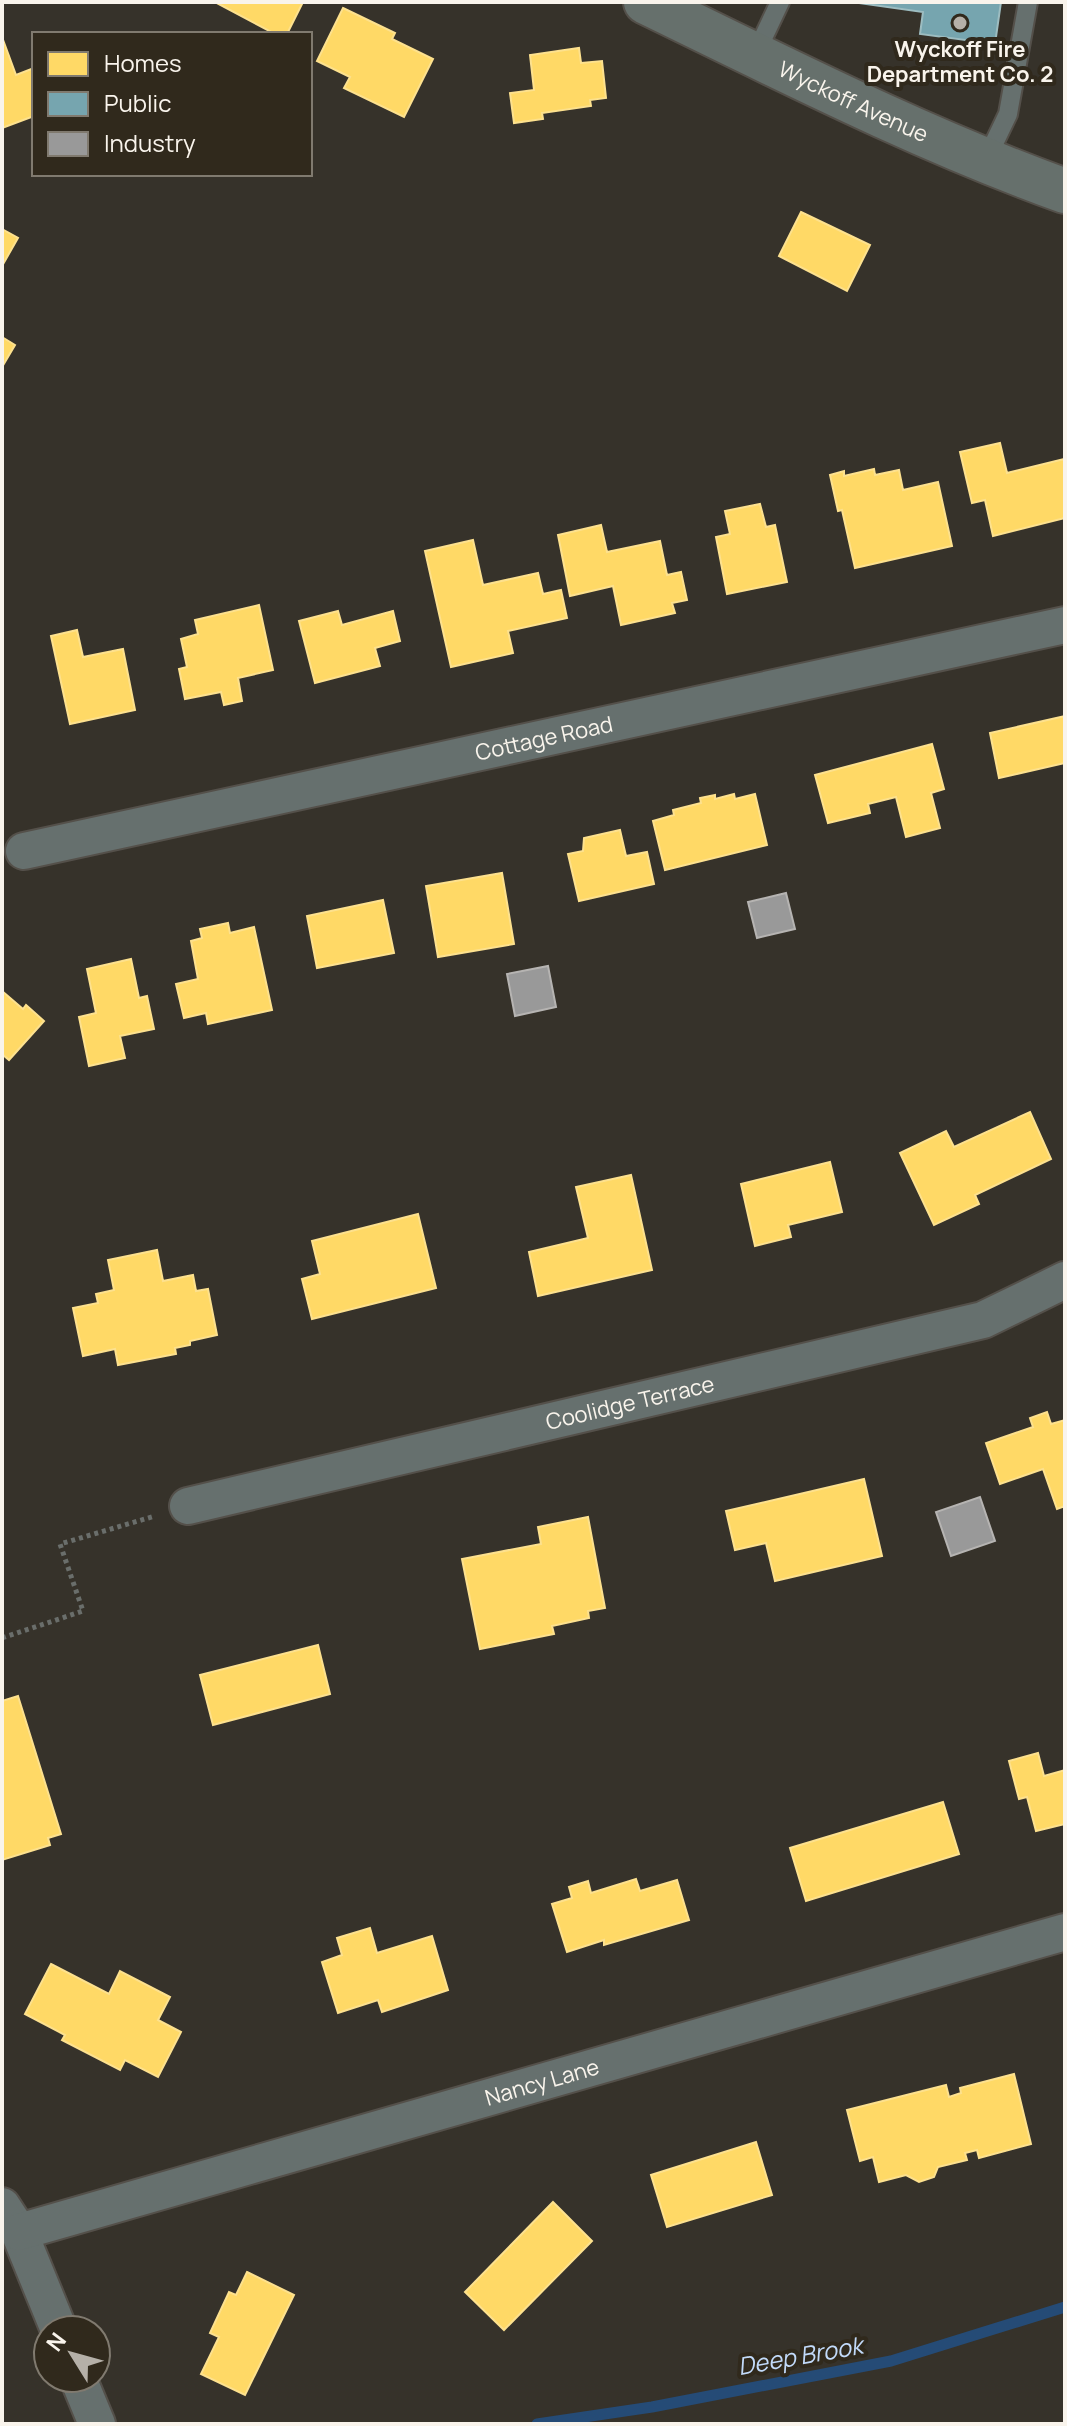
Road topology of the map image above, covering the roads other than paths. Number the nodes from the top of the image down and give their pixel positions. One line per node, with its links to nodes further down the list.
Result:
1 (646, 2): 4 (main road, Wyckoff Avenue)
2 (780, 2): 4 (lane)
3 (1028, 2): 5 (lane)
4 (755, 55): 5 (main road, Wyckoff Avenue)
5 (986, 161): 6 (main road, Wyckoff Avenue)
6 (1065, 191)
7 (1065, 625): 8 (street, Cottage Road)
8 (24, 851)
9 (1065, 1280): 10 (street, Coolidge Terrace)
10 (188, 1506)
11 (1065, 1932): 12 (street, Nancy Lane)
12 (10, 2219): 13 (street)
13 (52, 2314)
14 (85, 2394): 15 (street)
15 (97, 2424)

